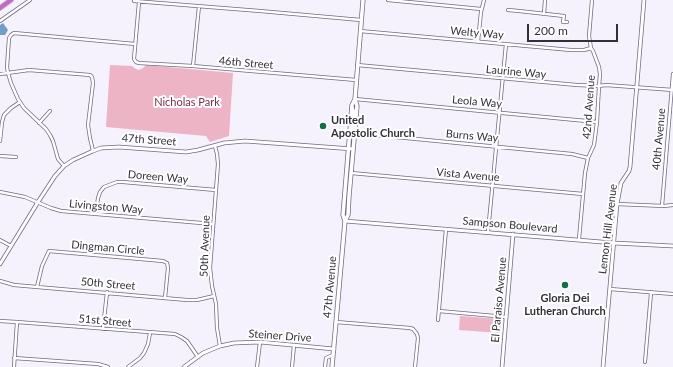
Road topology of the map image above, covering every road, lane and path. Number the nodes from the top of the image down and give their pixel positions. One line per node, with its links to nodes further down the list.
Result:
1 (11, 0): 12 (highway)
2 (30, 0): 17 (street)
3 (363, 0): 16 (main road, 47th Avenue)
4 (388, 0): 13 (street)
5 (484, 0): 13 (street)
6 (545, 0): 15 (street)
7 (592, 0): 23 (street, 42nd Avenue)
8 (644, 0): 32 (street, Lemon Hill Avenue)
9 (134, 1): 10 (street)
10 (139, 2): 11 (street); 21 (street)
11 (198, 6): 16 (street); 25 (street)
12 (0, 8)
13 (481, 9): 20 (street)
14 (508, 10): 15 (street)
15 (544, 14): 18 (street)
16 (361, 20): 19 (main road, 47th Avenue)
17 (0, 21)
18 (567, 22)
19 (360, 30): 20 (street, Welty Way); 24 (main road, 47th Avenue)
20 (478, 42): 22 (street, Welty Way)
21 (135, 44): 25 (street, 46th Street); 26 (street)
22 (506, 44): 23 (street, Welty Way); 29 (street)
23 (591, 48): 31 (street, 42nd Avenue)
24 (357, 64): 29 (street, Laurine Way); 30 (main road, 47th Avenue)
25 (193, 66): 30 (street, 46th Street)
26 (8, 73): 27 (street); 35 (street); 47 (street)
27 (0, 74)
28 (673, 74): 33 (street, 40th Avenue)
29 (503, 78): 31 (street, Laurine Way); 38 (street)
30 (356, 80): 34 (main road, 47th Avenue)
31 (599, 86): 32 (street, Laurine Way); 39 (street, 42nd Avenue)
32 (637, 87): 33 (street, Laurine Way); 58 (street, Lemon Hill Avenue)
33 (672, 90): 60 (street, 40th Avenue)
34 (355, 99): 36 (main road, 47th Avenue); 38 (street, Leola Way); 41 (main road, 47th Avenue)
35 (20, 102): 40 (street); 42 (street)
36 (352, 105): 41 (street); 45 (main road, 47th Avenue)
37 (50, 111): 40 (street)
38 (500, 112): 39 (street, Leola Way); 44 (street)
39 (597, 122): 50 (street, 42nd Avenue)
40 (39, 123): 51 (street)
41 (354, 133): 44 (street, Burns Way); 46 (main road, 47th Avenue)
42 (0, 141)
43 (215, 146): 45 (street, 47th Street); 47 (street, 47th Street); 54 (street, 50th Avenue)
44 (497, 146): 50 (street, Burns Way); 53 (street)
45 (348, 148): 46 (street, 47th Street); 62 (main road, 47th Avenue)
46 (353, 149): 52 (main road, 47th Avenue)
47 (93, 151): 51 (street, 47th Street)
48 (0, 156): 49 (street)
49 (16, 157)
50 (588, 158): 56 (street, 42nd Avenue)
51 (64, 166): 57 (street, 47th Street)
52 (351, 172): 53 (street, Vista Avenue); 62 (main road, 47th Avenue)
53 (493, 186): 56 (street, Vista Avenue); 65 (street)
54 (216, 190): 61 (street, Doreen Way); 63 (street, 50th Avenue)
55 (0, 192): 57 (street, Livingston Way)
56 (583, 194): 67 (street, 42nd Avenue)
57 (38, 202): 61 (street, Livingston Way); 70 (street, 47th Street)
58 (617, 204): 60 (street); 69 (street, Lemon Hill Avenue)
59 (673, 205): 60 (street)
60 (662, 206)
61 (96, 214): 63 (street, Livingston Way)
62 (345, 221): 64 (street, Sampson Boulevard); 86 (main road, 47th Avenue)
63 (213, 224): 79 (street, 50th Avenue)
64 (446, 229): 65 (street, Sampson Boulevard); 81 (street)
65 (488, 232): 66 (street, Sampson Boulevard)
66 (513, 234): 67 (street, Sampson Boulevard); 82 (street, El Paraiso Avenue)
67 (579, 239): 69 (street, Sampson Boulevard)
68 (0, 240): 70 (street)
69 (614, 242): 71 (street, Sampson Boulevard); 75 (street, Lemon Hill Avenue)
70 (11, 246): 72 (street, 47th Street)
71 (673, 246)
72 (0, 264)
73 (0, 281): 74 (street, 50th Street)
74 (37, 287): 76 (street, 50th Street); 80 (street, Dingman Circle)
75 (610, 289): 77 (street); 107 (street, Lemon Hill Avenue)
76 (106, 292): 80 (street, 50th Street); 87 (street)
77 (651, 293): 78 (street); 96 (street)
78 (673, 294)
79 (214, 296): 80 (street, 50th Street); 91 (street, 50th Avenue)
80 (166, 298)
81 (439, 311): 82 (street); 83 (street)
82 (506, 317): 106 (street, El Paraiso Avenue)
83 (438, 320)
84 (0, 321): 85 (street, 51st Street)
85 (18, 322): 87 (street, 51st Street); 95 (street)
86 (336, 322): 92 (main road, 47th Avenue); 105 (street)
87 (103, 329): 88 (street, 51st Street)
88 (150, 333): 94 (street, 51st Street); 99 (street)
89 (260, 342): 90 (street, Steiner Drive); 91 (street, Steiner Drive); 101 (street)
90 (294, 345): 92 (street, Steiner Drive); 102 (street)
91 (220, 346): 94 (street, Steiner Drive)
92 (334, 349): 93 (main road, 47th Avenue)
93 (333, 355): 103 (street, 47th Avenue); 104 (main road, 47th Avenue)
94 (198, 357): 100 (street, Steiner Drive)
95 (14, 358): 97 (street); 98 (street)
96 (645, 362)
97 (14, 367)
98 (108, 367)
99 (128, 367)
100 (184, 367)
101 (257, 367)
102 (292, 367)
103 (325, 367)
104 (332, 367)
105 (415, 367)
106 (502, 367)
107 (603, 367)

